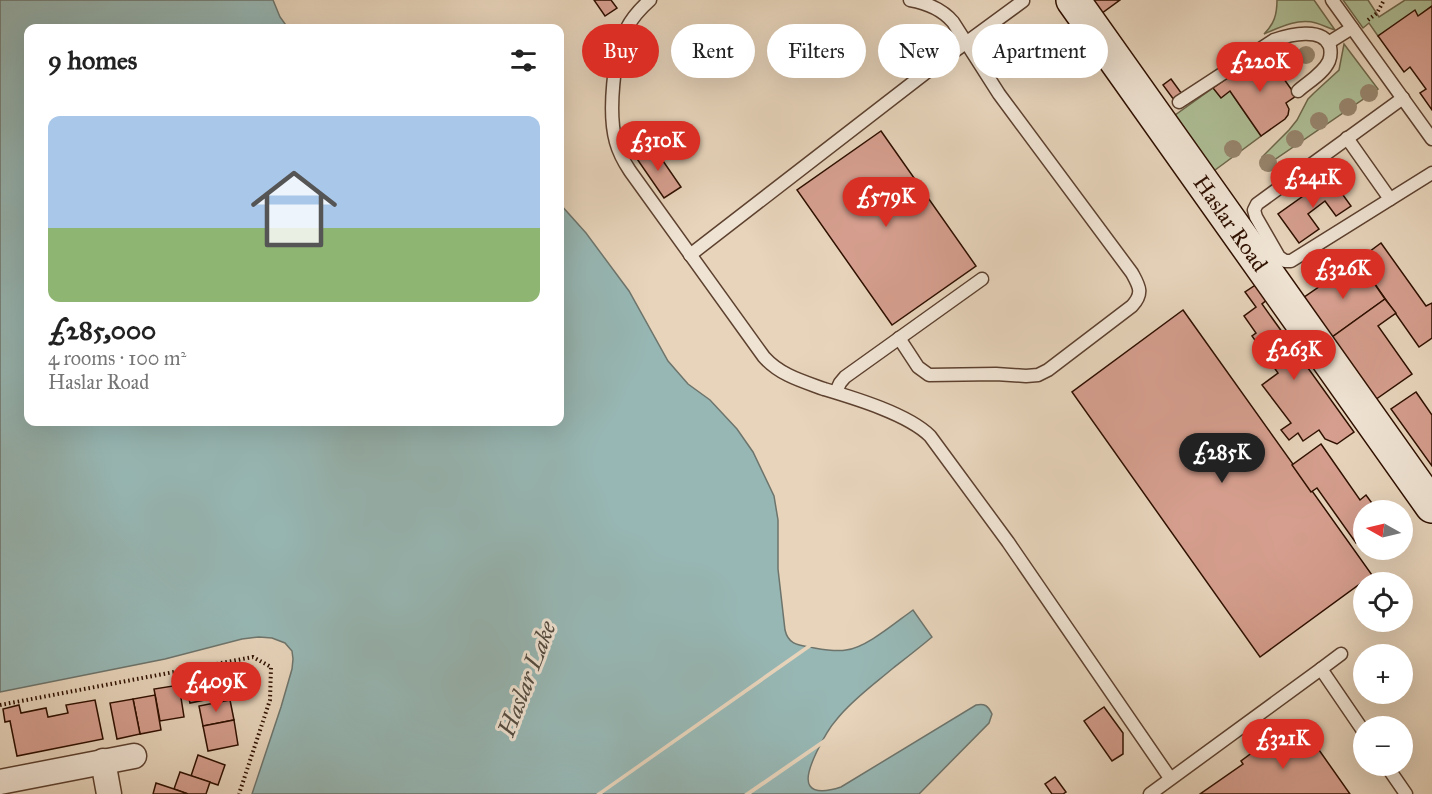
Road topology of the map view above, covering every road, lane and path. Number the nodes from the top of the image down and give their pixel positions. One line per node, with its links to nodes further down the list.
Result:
1 (650, 0): 17 (lane)
2 (910, 0): 8 (lane)
3 (1072, 0): 21 (street, Haslar Road)
4 (1332, 0): 7 (lane)
5 (1384, 0): 7 (path)
6 (1023, 2): 8 (lane)
7 (1352, 28): 9 (lane); 11 (lane)
8 (965, 43): 17 (lane); 19 (lane)
9 (1328, 43): 10 (lane); 12 (lane)
10 (1298, 91)
11 (1402, 98): 13 (lane); 14 (lane)
12 (1179, 102)
13 (1347, 138): 16 (lane); 16 (lane)
14 (1432, 139)
15 (1432, 173): 16 (lane)
16 (1390, 199)
17 (690, 255): 20 (lane)
18 (982, 279): 19 (lane)
19 (899, 338): 20 (lane)
20 (836, 392): 29 (lane)
21 (1432, 506)
22 (1341, 654): 23 (lane)
23 (1321, 669): 25 (lane); 29 (lane)
24 (0, 705): 32 (path)
25 (1353, 716)
26 (134, 756): 27 (street)
27 (103, 761): 30 (street); 31 (street)
28 (1394, 776): 34 (lane)
29 (1170, 778): 33 (lane)
30 (0, 782)
31 (109, 794)
32 (239, 794)
33 (1150, 794)
34 (1406, 794)

